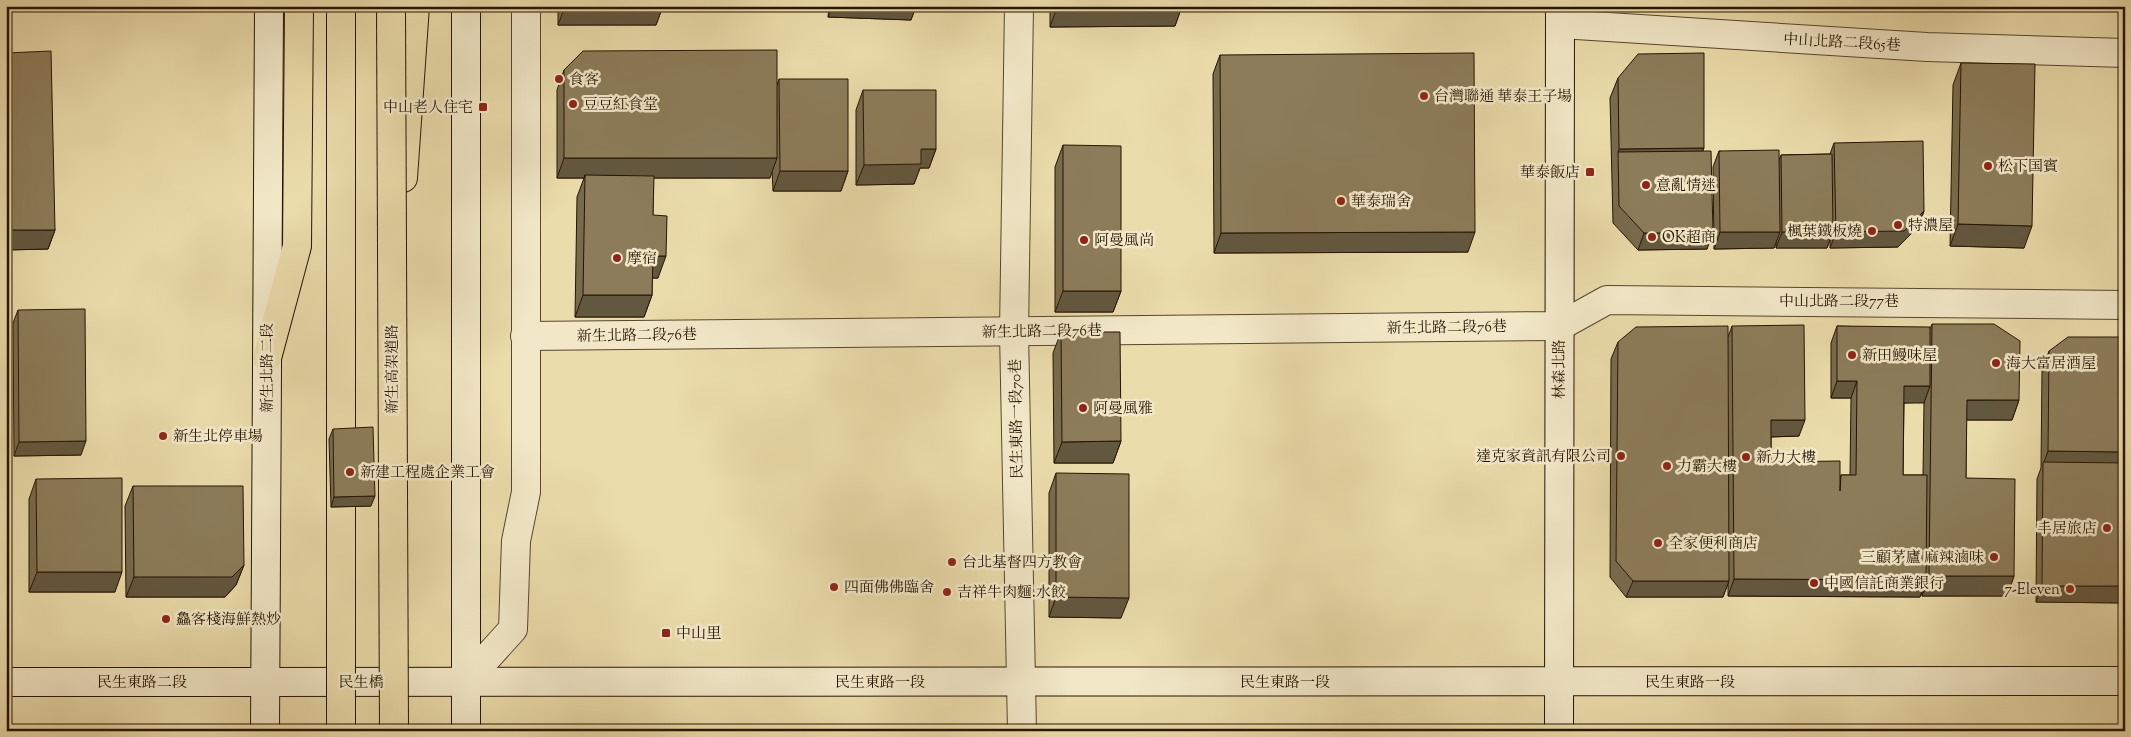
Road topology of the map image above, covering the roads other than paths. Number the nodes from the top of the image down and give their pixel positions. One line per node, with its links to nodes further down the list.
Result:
1 (269, 6): 16 (street, 新生北路二段)
2 (299, 6): 16 (highway)
3 (341, 6): 24 (highway, bridge)
4 (391, 6): 12 (highway, 新生高架道路, bridge)
5 (415, 6): 12 (highway, bridge)
6 (466, 6): 20 (street)
7 (526, 6): 15 (street)
8 (1019, 6): 14 (street, 民生東路一段70巷)
9 (1560, 15): 10 (street, 中山北路二段65巷); 13 (street, 林森北路)
10 (2125, 53)
11 (2125, 305): 13 (street, 中山北路二段77巷)
12 (392, 324): 25 (highway, 新生高架道路, bridge)
13 (1560, 326): 14 (street, 新生北路二段76巷); 22 (street, 林森北路)
14 (1014, 332): 15 (street, 新生北路二段76巷); 21 (street, 民生東路一段70巷)
15 (525, 336): 20 (street)
16 (267, 358): 19 (street, 新生北路二段)
17 (2125, 681): 22 (street, 民生東路一段)
18 (6, 682): 19 (street, 民生東路二段)
19 (271, 682): 20 (street, 民生橋, bridge); 23 (street, 新生北路二段)
20 (455, 682): 21 (street, 民生東路一段); 26 (street)
21 (1021, 682): 22 (street, 民生東路一段); 27 (street, 民生東路一段70巷)
22 (1559, 682): 28 (street, 林森北路)
23 (265, 731)
24 (341, 731)
25 (394, 731)
26 (466, 731)
27 (1022, 731)
28 (1559, 731)

